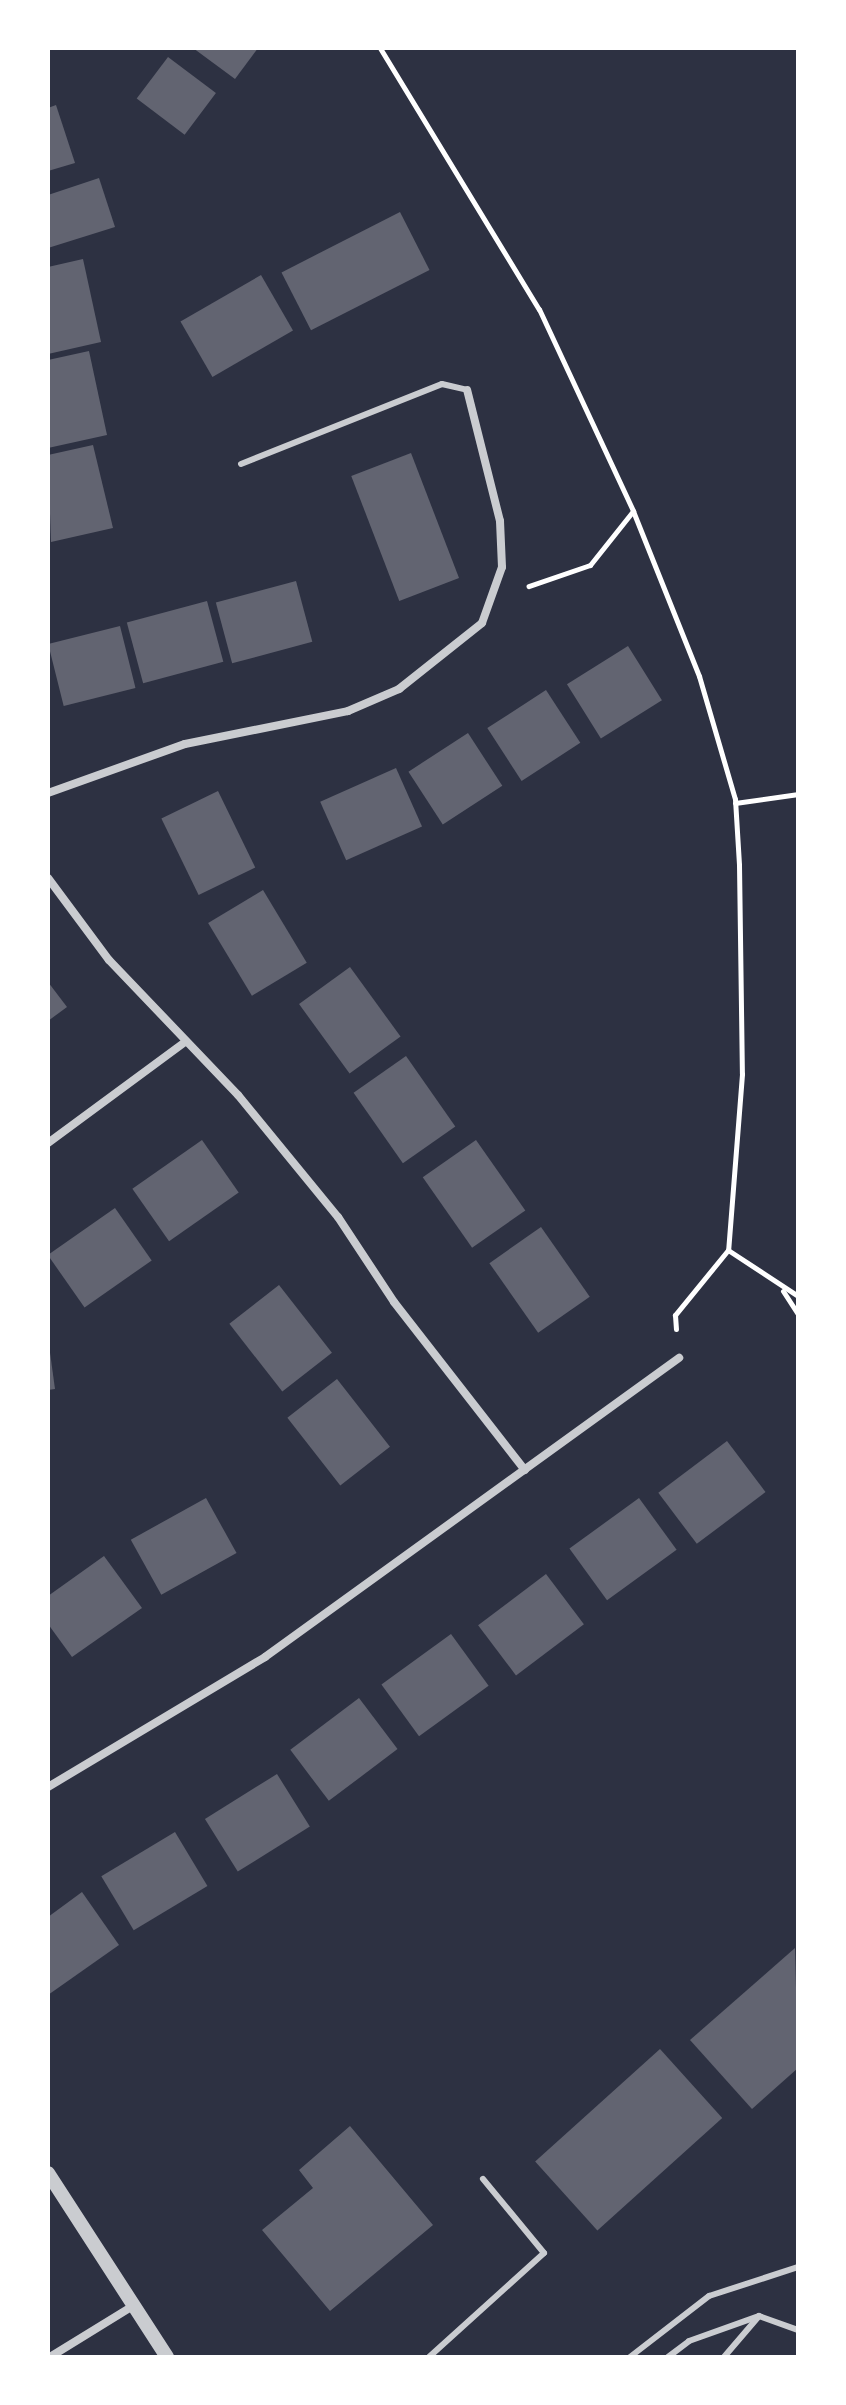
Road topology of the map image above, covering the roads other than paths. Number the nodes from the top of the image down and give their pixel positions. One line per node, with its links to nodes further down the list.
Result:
1 (467, 390): 2 (lane); 3 (street)
2 (241, 464)
3 (48, 793)
4 (48, 878): 5 (street)
5 (185, 1042): 6 (street); 8 (street)
6 (48, 1143)
7 (679, 1358): 8 (street)
8 (525, 1470): 9 (street)
9 (48, 1787)
10 (48, 2173): 13 (street)
11 (483, 2179): 18 (lane)
12 (798, 2267): 19 (lane)
13 (133, 2306): 16 (street); 17 (street)
14 (759, 2316): 15 (lane); 20 (lane); 21 (lane)
15 (798, 2330)
16 (50, 2357)
17 (167, 2357)
18 (429, 2357)
19 (630, 2357)
20 (668, 2357)
21 (724, 2357)

